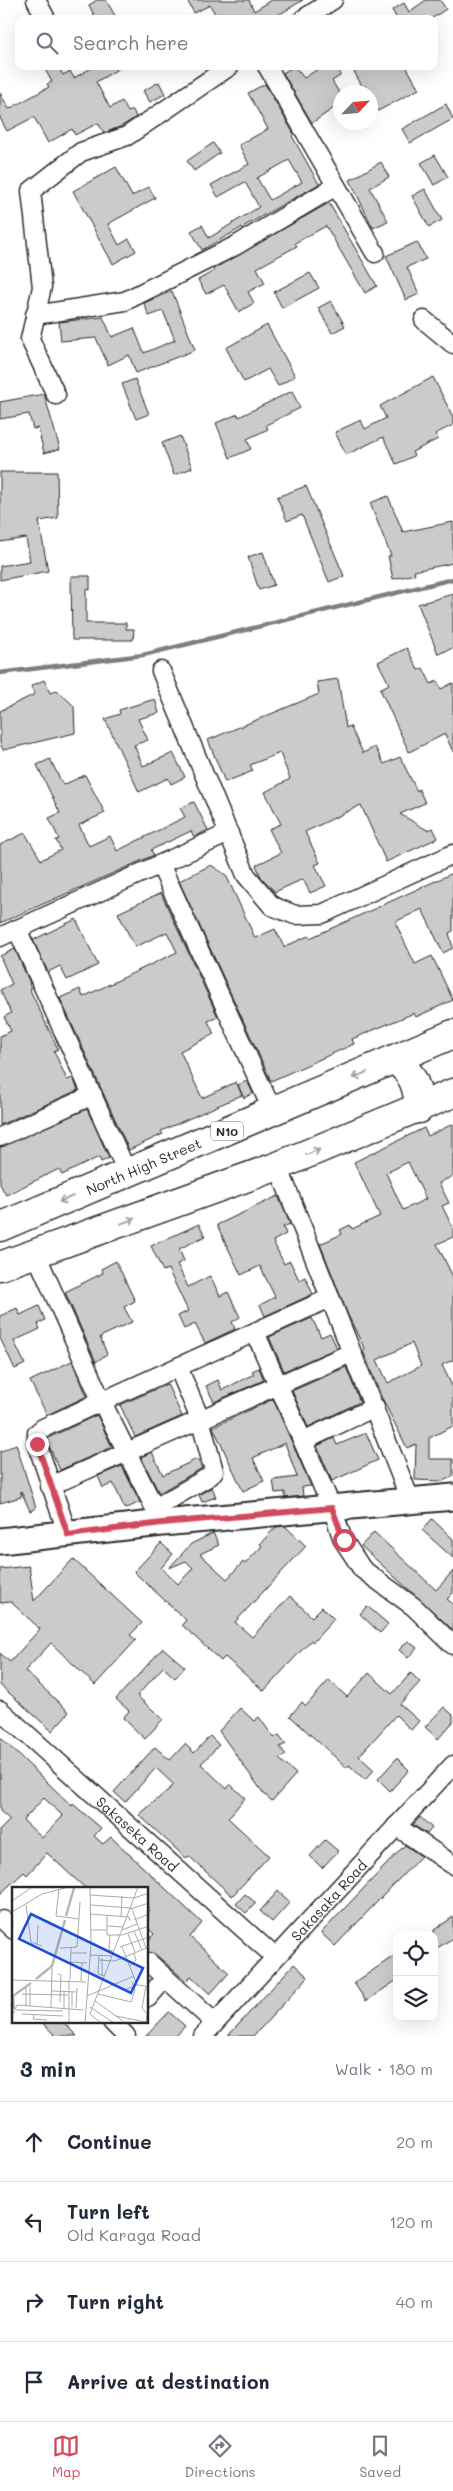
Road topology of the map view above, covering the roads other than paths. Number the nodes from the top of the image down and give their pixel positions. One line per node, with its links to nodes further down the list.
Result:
1 (36, 0): 3 (street)
2 (333, 0): 4 (street)
3 (44, 15)
4 (309, 15)
5 (224, 70): 9 (street)
6 (268, 70): 7 (street)
7 (336, 186): 8 (street); 9 (street)
8 (375, 252)
9 (35, 315): 12 (street)
10 (424, 320): 11 (street)
11 (453, 344)
12 (56, 395)
13 (161, 671): 14 (street)
14 (229, 833): 15 (street); 16 (street)
15 (453, 854)
16 (161, 866): 17 (street); 24 (street)
17 (17, 929): 18 (street); 22 (street)
18 (0, 937)
19 (453, 1034): 20 (highway, North High Street / N10)
20 (395, 1060): 23 (highway); 24 (highway, North High Street / N10, one-way to 24)
21 (453, 1093): 23 (highway)
22 (93, 1095): 25 (street); 27 (street)
23 (419, 1109): 26 (highway, one-way to 23)
24 (273, 1112): 27 (highway, North High Street / N10)
25 (0, 1137)
26 (278, 1166): 29 (highway, one-way to 26); 31 (street)
27 (127, 1172): 28 (highway, North High Street / N10, one-way to 28)
28 (0, 1227)
29 (36, 1254): 30 (highway); 36 (street)
30 (0, 1266)
31 (330, 1298): 32 (street); 33 (street)
32 (255, 1332): 34 (street); 35 (street)
33 (351, 1352): 35 (street); 37 (street)
34 (178, 1366): 36 (street); 38 (street)
35 (279, 1384): 38 (street); 39 (street)
36 (102, 1402): 40 (street); 41 (street)
37 (375, 1407): 39 (street); 43 (street)
38 (200, 1419): 40 (street); 45 (street)
39 (303, 1441): 44 (street)
40 (127, 1453): 41 (street); 45 (street)
41 (50, 1486): 46 (street)
42 (453, 1497): 43 (street)
43 (411, 1502): 44 (street)
44 (332, 1508): 45 (street); 48 (street)
45 (158, 1516): 46 (street)
46 (68, 1535): 47 (street)
47 (0, 1540)
48 (453, 1645)
49 (0, 1710): 53 (street, Sakaseka Road)
50 (453, 1765): 51 (street, Sakasaka Road)
51 (396, 1826): 52 (street); 53 (street, Sakasaka Road)
52 (453, 1865)
53 (275, 1957): 57 (street, Sakasaka Road)
54 (149, 1963): 55 (street)
55 (165, 1978): 56 (street); 57 (street)
56 (149, 1997)
57 (209, 2030)

